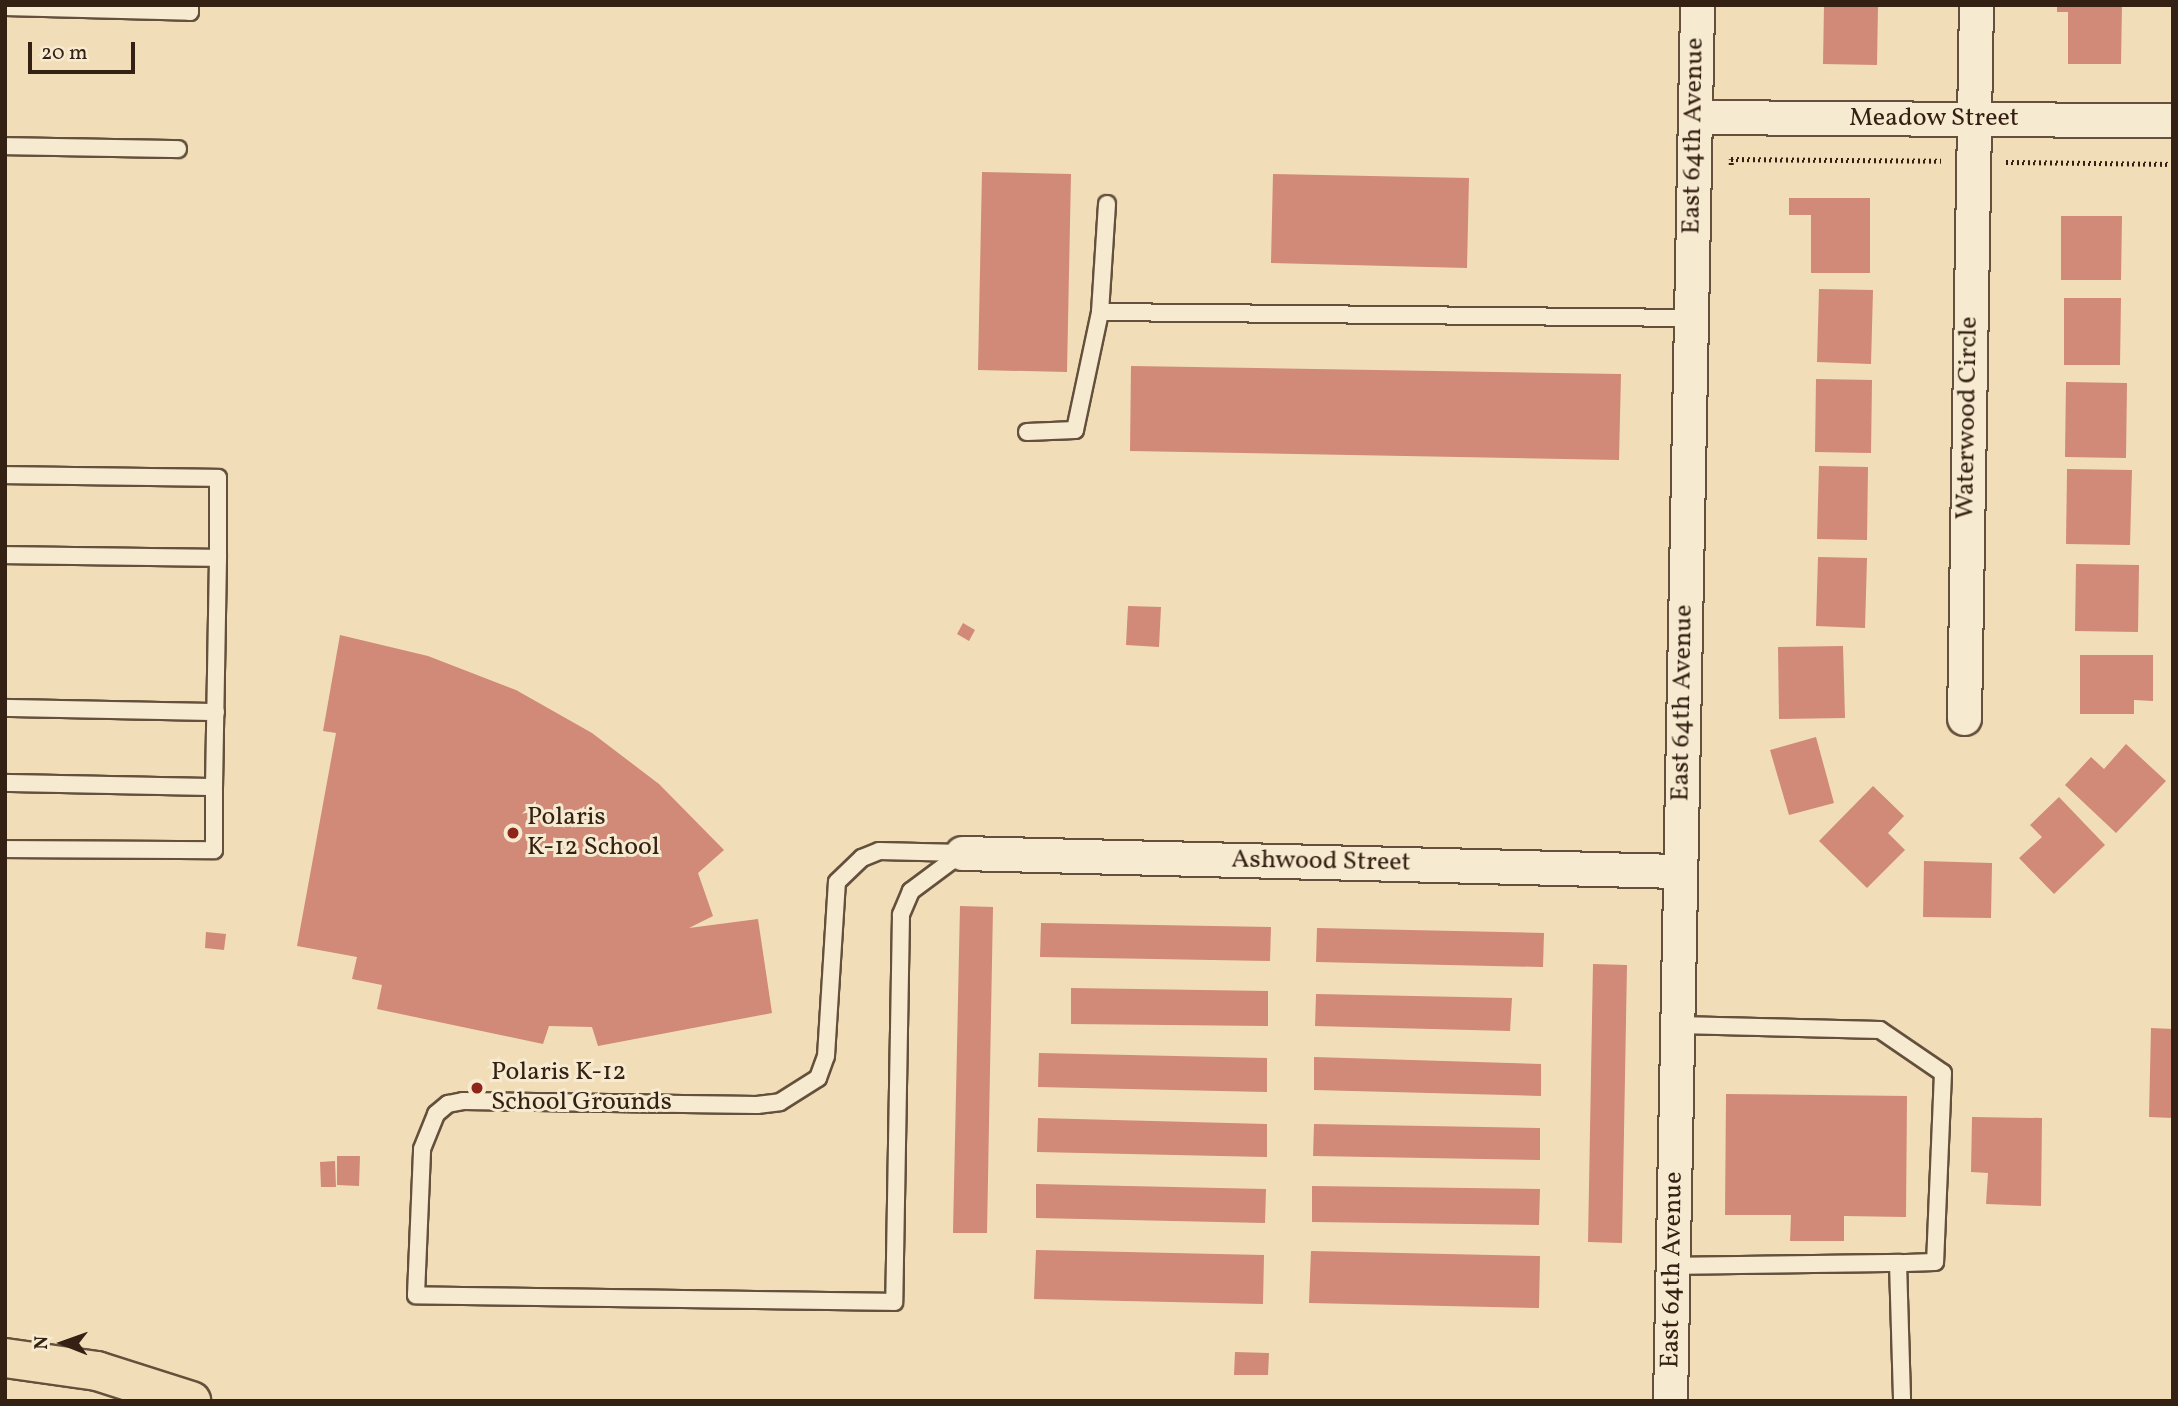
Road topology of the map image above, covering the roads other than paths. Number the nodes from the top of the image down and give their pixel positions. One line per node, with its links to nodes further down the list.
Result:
1 (190, 5): 5 (lane)
2 (1697, 5): 6 (street, East 64th Avenue)
3 (1976, 5): 7 (street, Waterwood Circle)
4 (5, 7): 5 (lane)
5 (89, 7)
6 (1695, 117): 7 (street, Meadow Street); 13 (street, East 64th Avenue)
7 (1973, 119): 8 (street, Meadow Street); 20 (street, Waterwood Circle)
8 (2173, 120)
9 (5, 146): 10 (lane)
10 (178, 149)
11 (1107, 204): 12 (lane)
12 (1100, 312): 13 (lane); 14 (lane)
13 (1691, 318): 25 (street, East 64th Avenue)
14 (1027, 432)
15 (5, 475): 17 (lane)
16 (5, 555): 17 (lane)
17 (218, 558): 19 (lane)
18 (5, 708): 19 (lane)
19 (216, 712): 22 (lane)
20 (1964, 718)
21 (5, 783): 22 (lane)
22 (214, 786): 23 (lane)
23 (5, 849)
24 (962, 853): 24 (lane); 25 (street, Ashwood Street)
25 (1680, 871): 26 (street, East 64th Avenue)
26 (1678, 1025): 27 (lane); 28 (street, East 64th Avenue)
27 (1898, 1263): 28 (lane); 34 (lane)
28 (1673, 1266): 33 (street, East 64th Avenue)
29 (5, 1339): 31 (main road)
30 (5, 1357): 31 (main road)
31 (97, 1371): 32 (main road)
32 (191, 1401)
33 (1670, 1401)
34 (1902, 1401)

